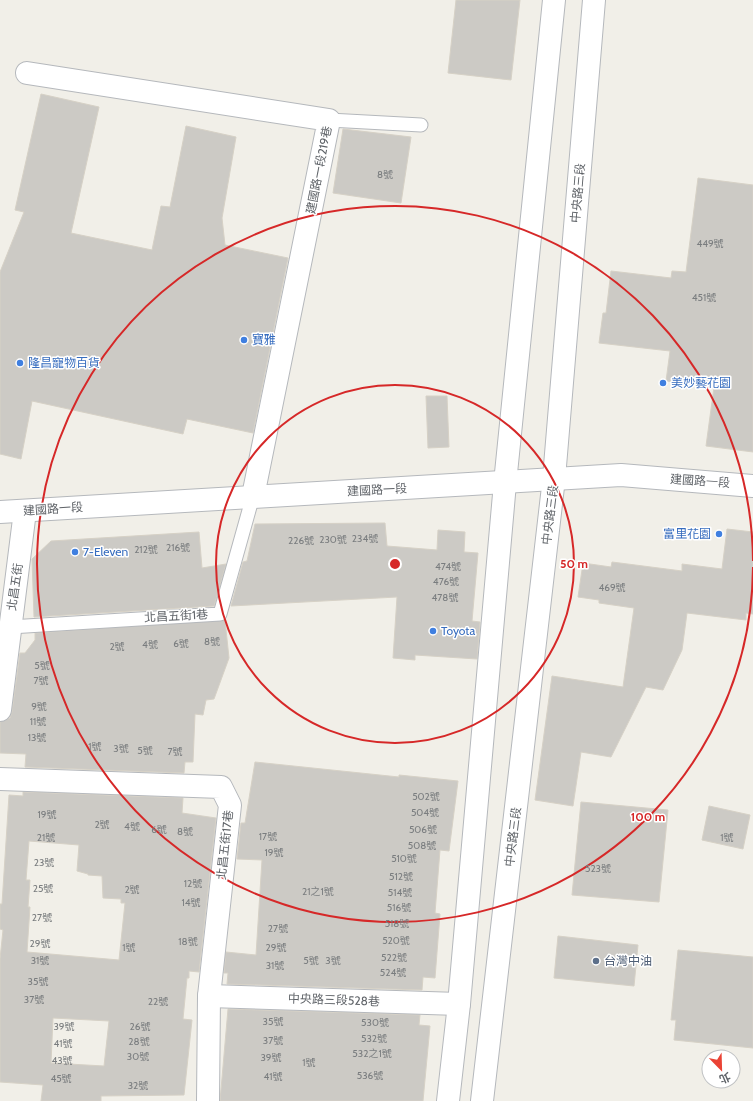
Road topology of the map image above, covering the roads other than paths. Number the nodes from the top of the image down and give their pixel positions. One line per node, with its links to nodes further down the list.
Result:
1 (554, 0): 7 (street)
2 (594, 0): 6 (street, 中央路三段)
3 (27, 73): 4 (street, 建國路一段219巷)
4 (329, 120): 5 (lane); 9 (street, 建國路一段219巷)
5 (421, 125)
6 (554, 478): 7 (street, 建國路一段); 8 (street, 建國路一段); 19 (street, 中央路三段)
7 (505, 483): 9 (street, 建國路一段); 16 (street)
8 (753, 486)
9 (253, 496): 10 (street, 建國路一段); 12 (lane, 北昌五街1巷)
10 (26, 511): 11 (street, 建國路一段); 12 (street, 北昌五街)
11 (0, 512)
12 (10, 626): 13 (street, 北昌五街)
13 (0, 710)
14 (0, 779): 15 (street, 北昌五街17巷)
15 (209, 996): 16 (street, 中央路三段528巷); 17 (street, 北昌五街17巷)
16 (459, 1004): 18 (street)
17 (208, 1101)
18 (448, 1101)
19 (482, 1101)

